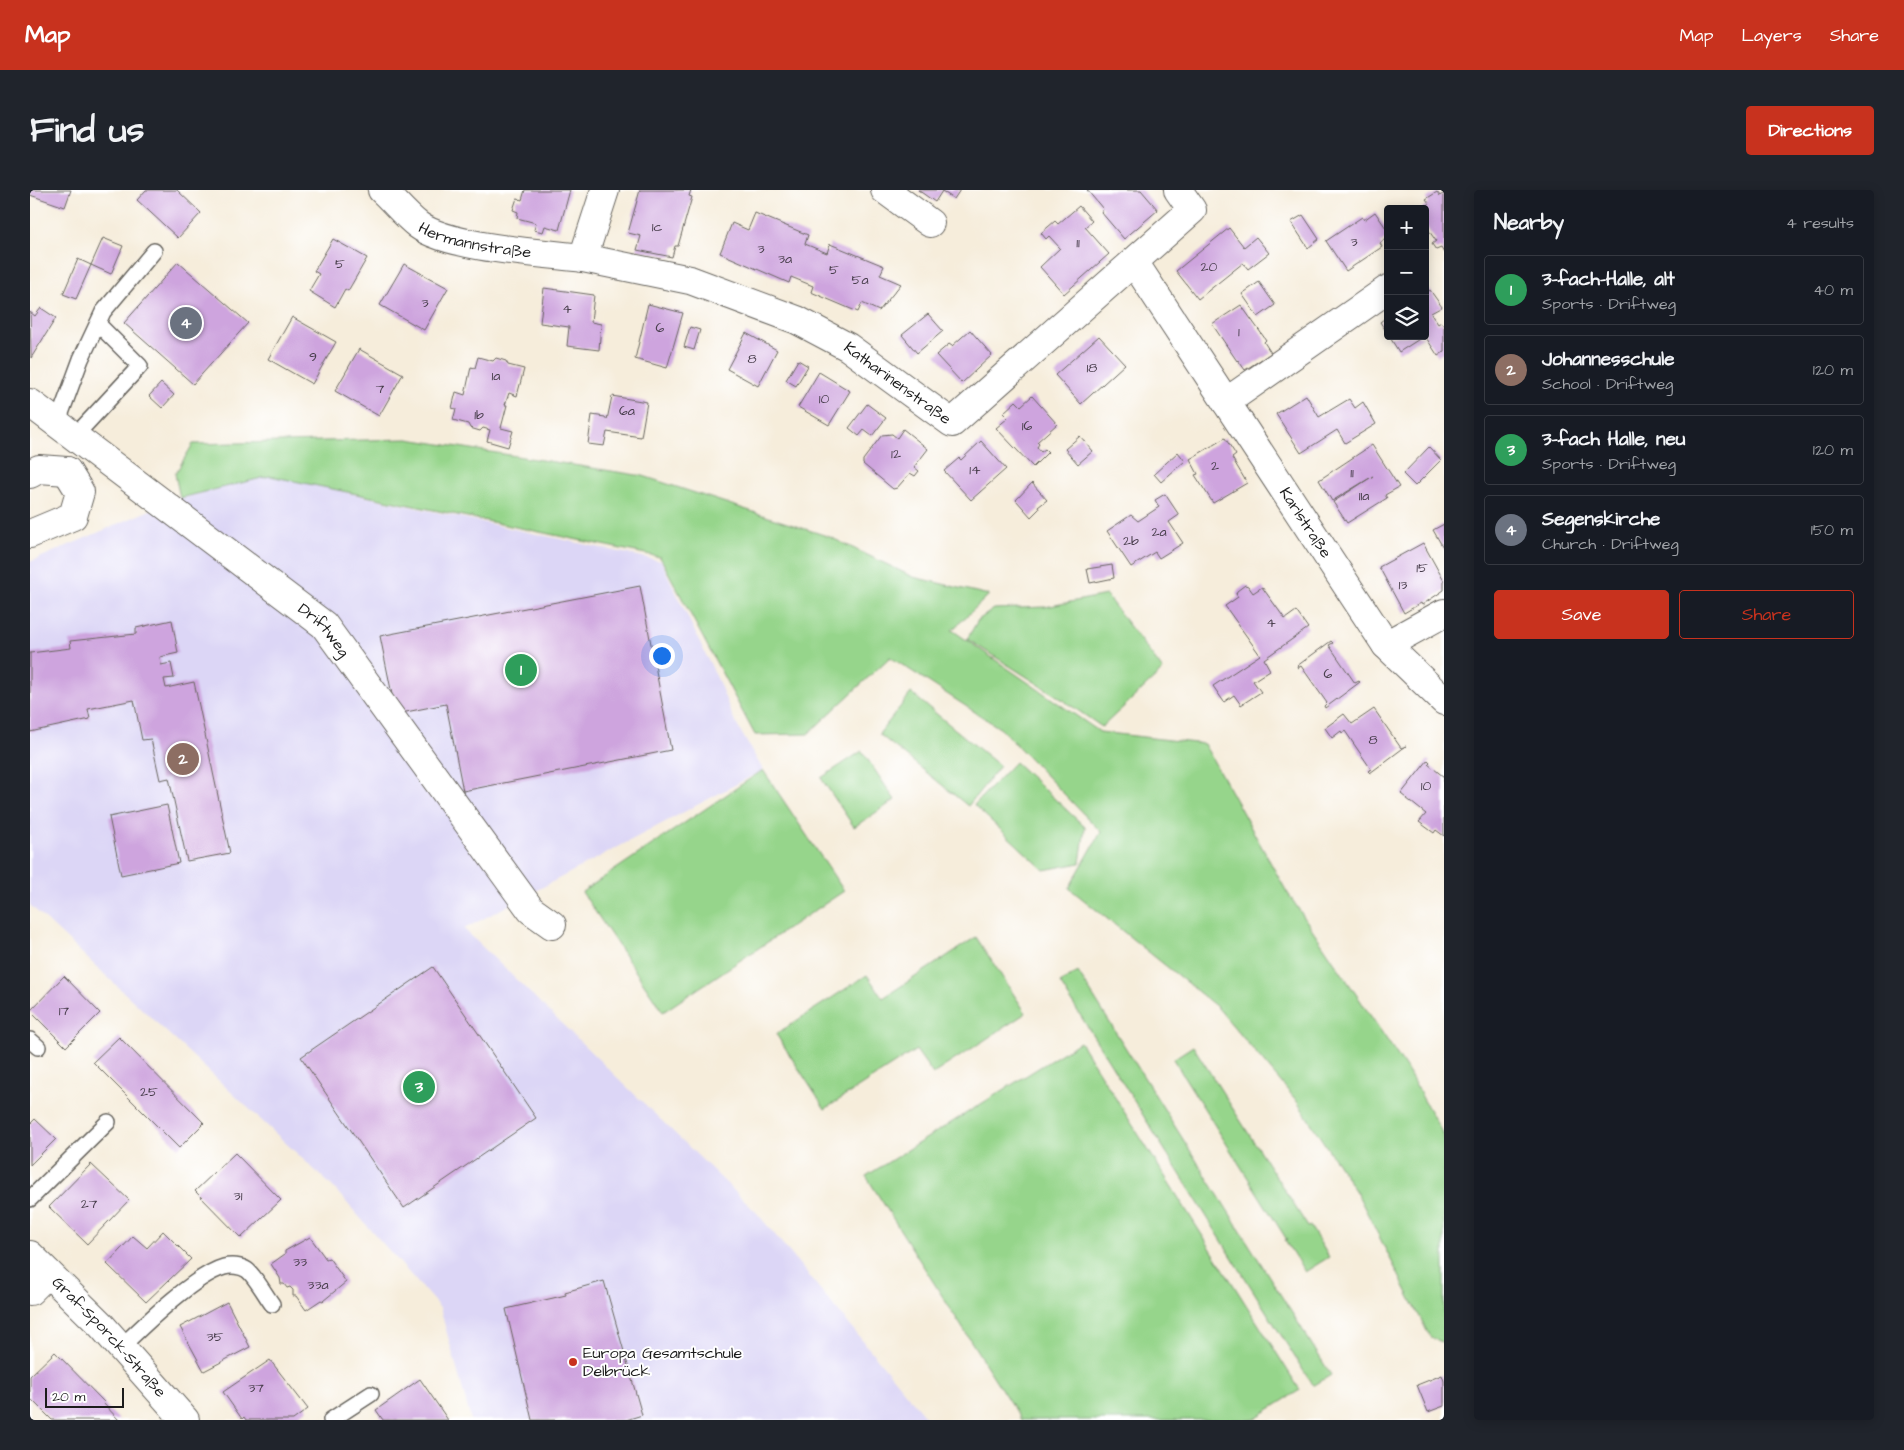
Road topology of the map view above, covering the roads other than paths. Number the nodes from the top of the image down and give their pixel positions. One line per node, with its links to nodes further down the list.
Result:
1 (382, 190): 7 (street, Hermannstraße)
2 (605, 190): 7 (street)
3 (885, 190): 5 (street)
4 (1178, 190): 8 (street, Katharinenstraße)
5 (930, 223)
6 (154, 251): 10 (lane)
7 (583, 258): 8 (street, Katharinenstraße)
8 (1134, 262): 11 (street, Karlstraße)
9 (1384, 292): 11 (street)
10 (98, 324): 13 (lane); 13 (lane)
11 (1226, 402): 18 (street, Karlstraße)
12 (30, 403): 13 (street, Driftweg)
13 (72, 435): 14 (street); 20 (street, Driftweg)
14 (67, 471): 15 (street); 16 (street)
15 (30, 474)
16 (30, 534)
17 (1444, 613): 18 (street)
18 (1386, 645): 19 (street, Karlstraße)
19 (1444, 701)
20 (552, 925)
21 (108, 1122): 22 (lane)
22 (30, 1199)
23 (36, 1273): 25 (street, Graf-Sporck-Straße)
24 (272, 1304): 25 (lane)
25 (121, 1347): 27 (street, Graf-Sporck-Straße)
26 (370, 1394): 28 (lane)
27 (185, 1420)
28 (331, 1420)

